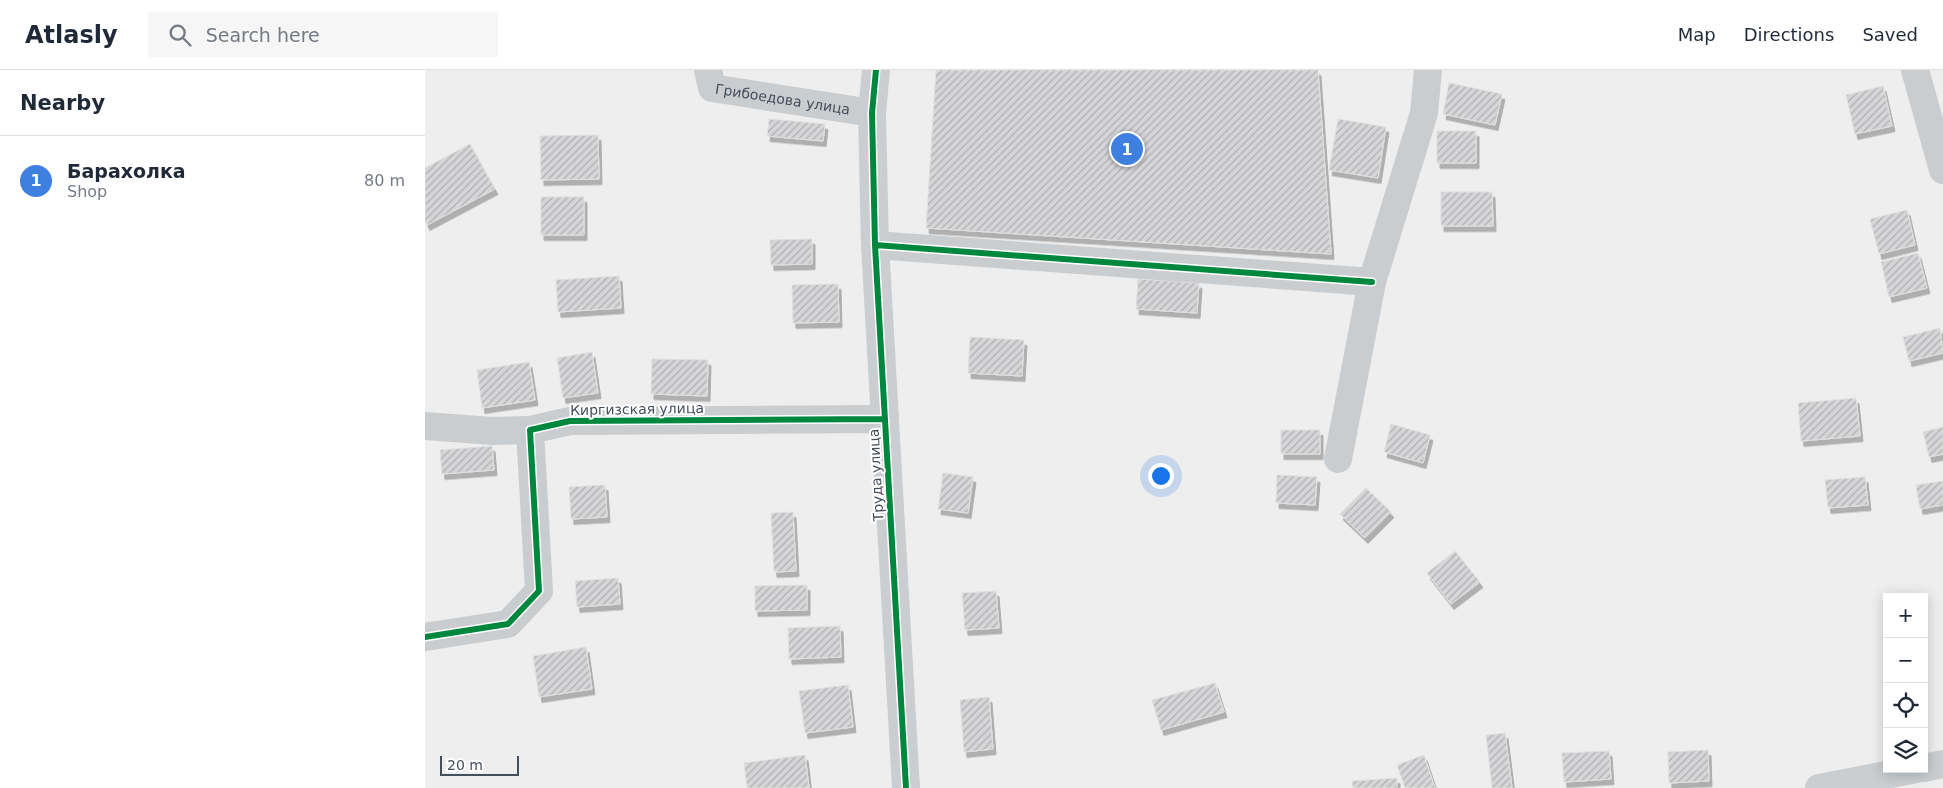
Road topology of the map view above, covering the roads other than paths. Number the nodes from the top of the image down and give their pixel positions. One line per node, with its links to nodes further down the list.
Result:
1 (708, 70): 5 (street, Грибоедова улица)
2 (875, 70): 5 (street, Труда улица)
3 (1428, 70): 8 (street)
4 (1915, 70): 6 (street)
5 (873, 113): 7 (street, Труда улица)
6 (1943, 170)
7 (875, 244): 8 (street); 9 (street, Труда улица)
8 (1372, 282): 12 (street)
9 (885, 419): 11 (street, Киргизская улица); 17 (street, Труда улица)
10 (425, 426): 11 (street, Киргизская улица)
11 (531, 430): 13 (street)
12 (1338, 459)
13 (425, 637)
14 (1943, 764): 15 (street)
15 (1928, 767)
16 (1896, 773): 18 (street)
17 (906, 788)
18 (1819, 788)

